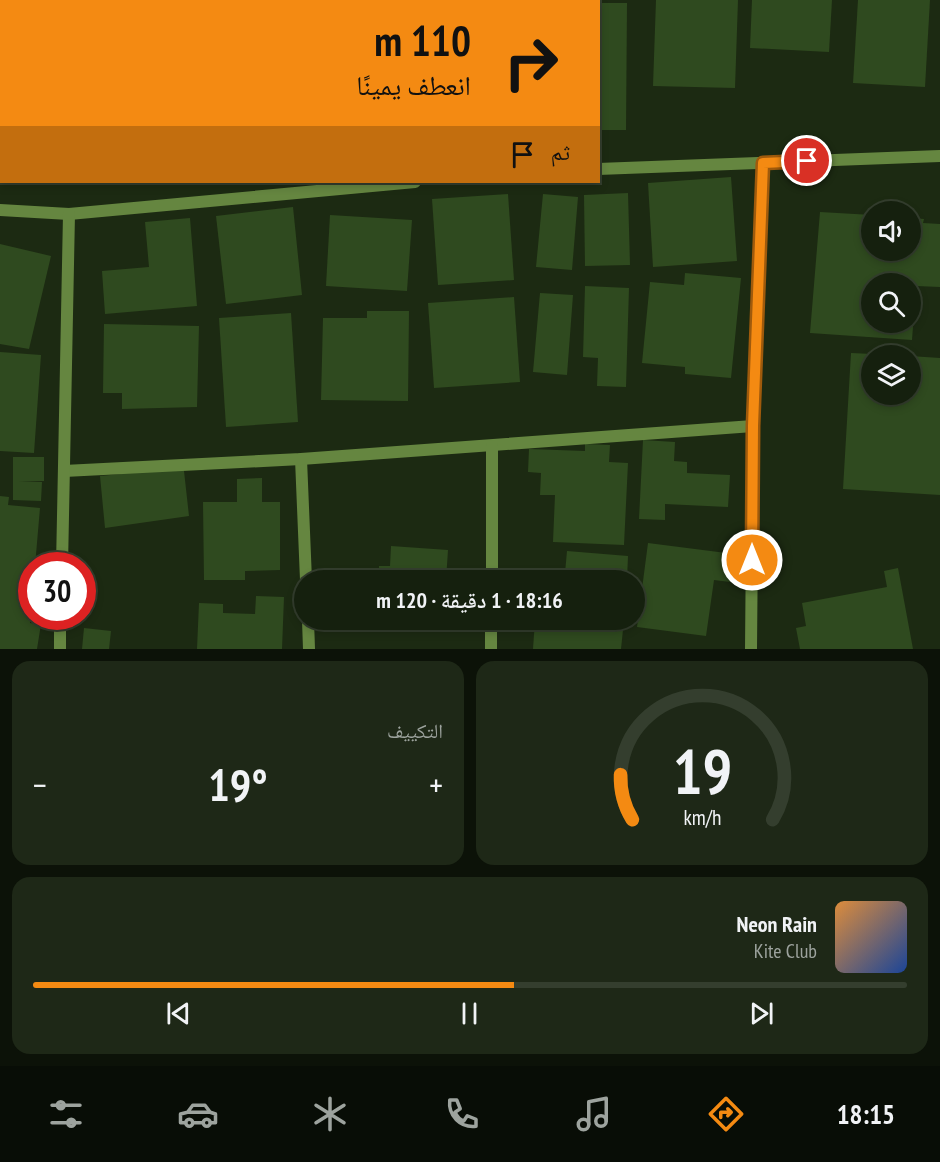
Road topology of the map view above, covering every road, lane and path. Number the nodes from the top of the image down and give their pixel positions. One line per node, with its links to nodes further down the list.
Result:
1 (940, 156): 2 (street)
2 (763, 163): 3 (street); 7 (street)
3 (600, 169)
4 (403, 183): 6 (street)
5 (0, 210): 6 (street)
6 (69, 214): 10 (street)
7 (753, 426): 8 (street); 20 (street)
8 (492, 446): 9 (street); 13 (street)
9 (301, 459): 10 (street); 12 (street)
10 (64, 471): 11 (street)
11 (62, 552)
12 (306, 570)
13 (492, 570)
14 (60, 630): 17 (street)
15 (308, 630): 18 (street)
16 (492, 630): 19 (street)
17 (60, 649)
18 (309, 649)
19 (491, 649)
20 (751, 649)

